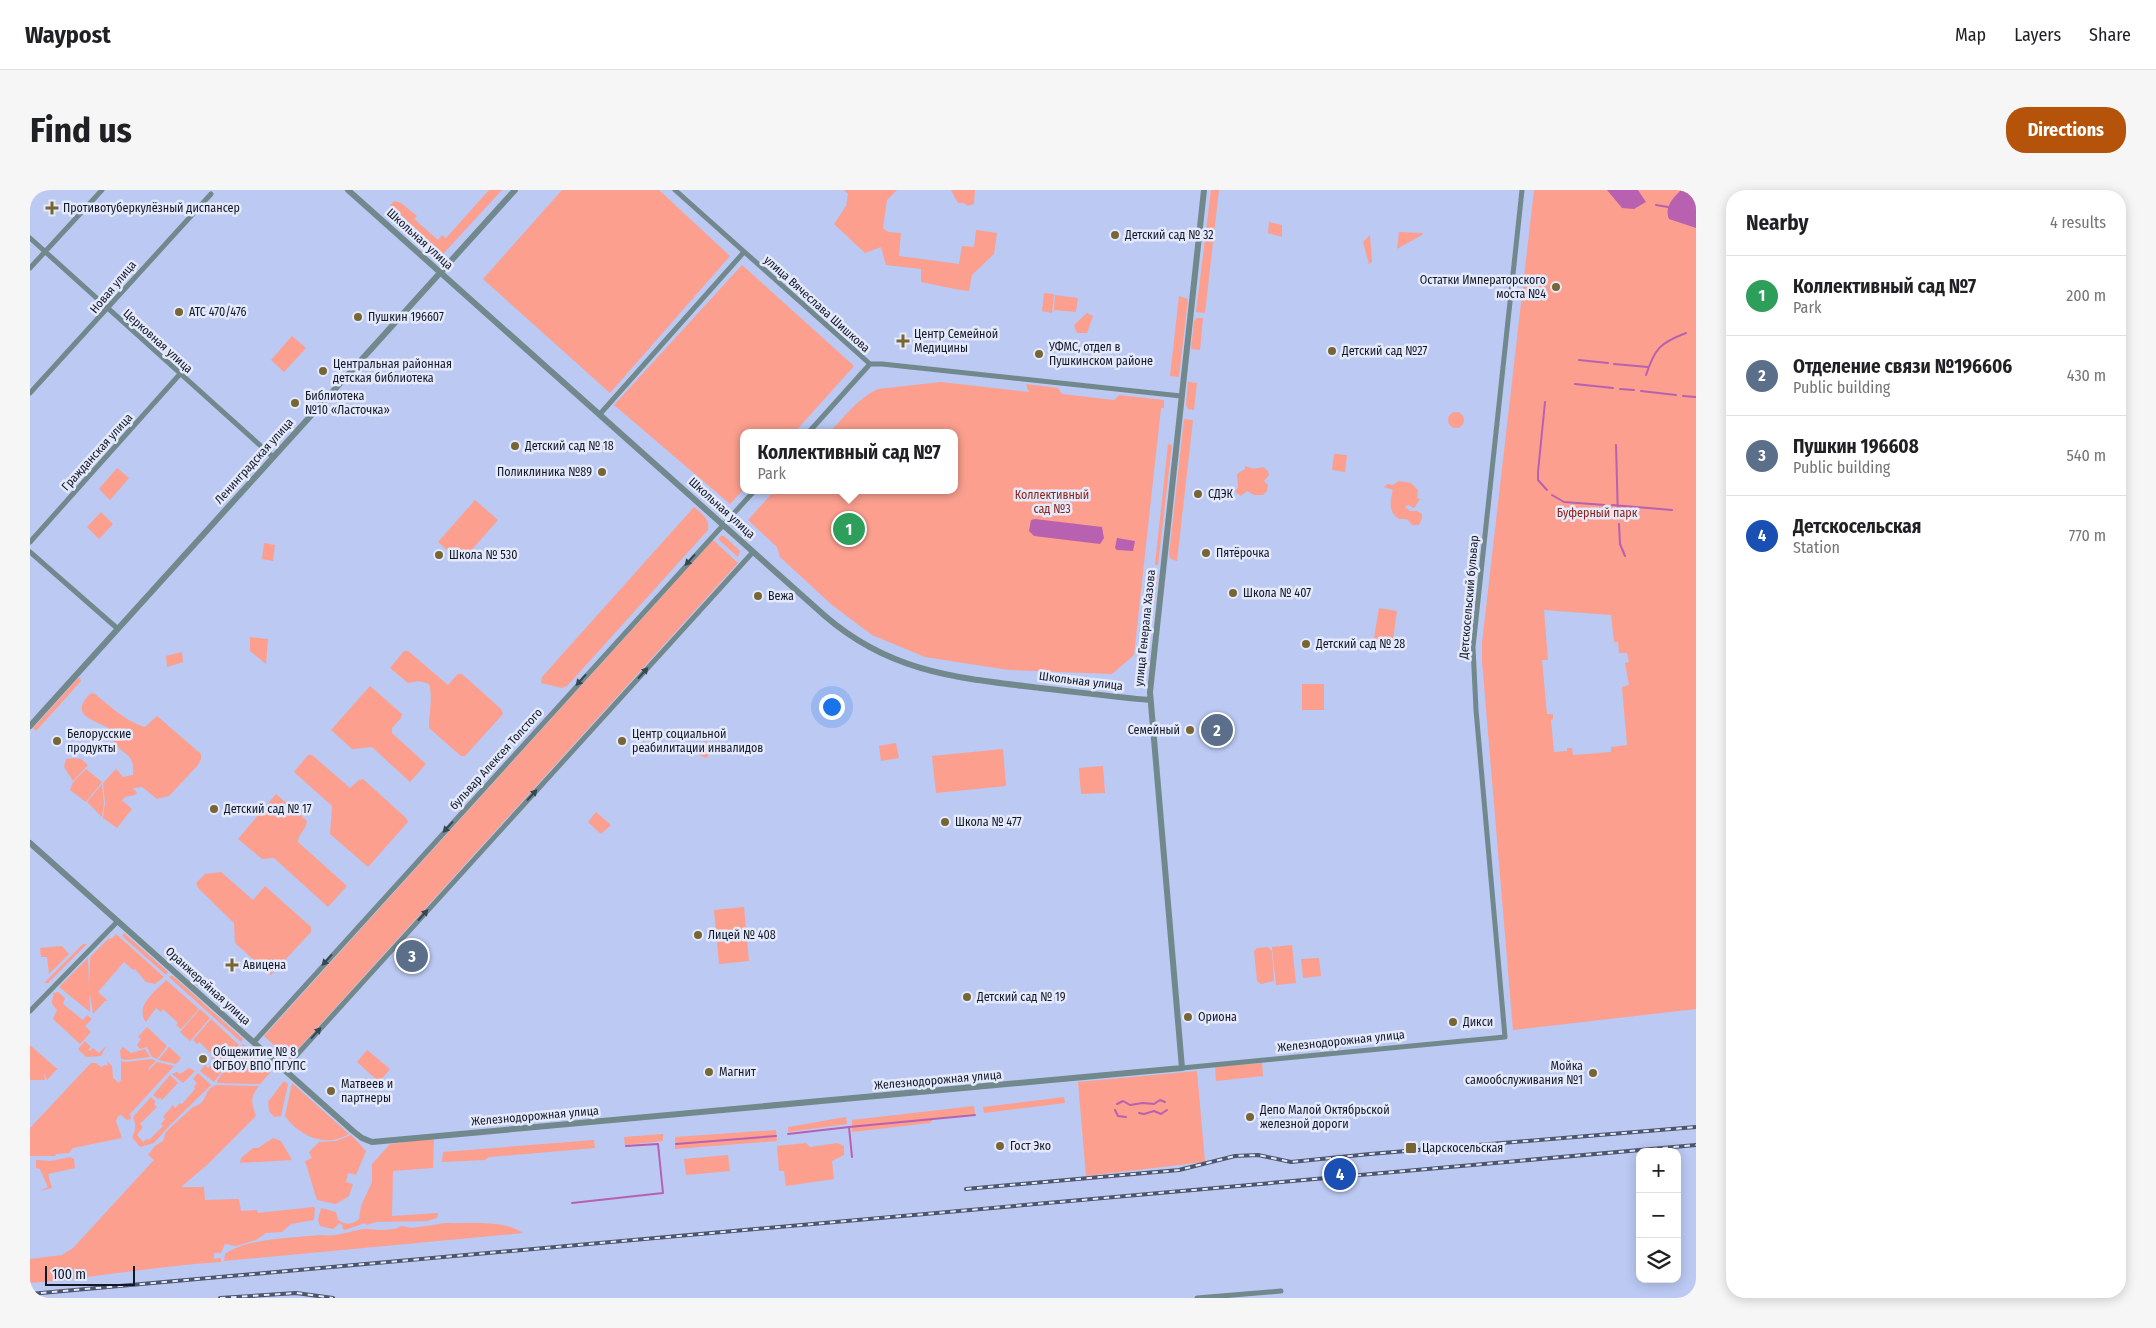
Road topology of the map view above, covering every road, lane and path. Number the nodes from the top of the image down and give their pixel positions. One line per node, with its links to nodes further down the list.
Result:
1 (102, 190): 9 (street)
2 (348, 190): 12 (street, Школьная улица)
3 (515, 190): 12 (street, Ленинградская улица)
4 (675, 190): 10 (street, улица Вячеслава Шишкова)
5 (1204, 190): 17 (street, улица Генерала Хазова)
6 (1522, 190): 32 (street, Детскосельский бульвар)
7 (211, 194): 13 (street, Новая улица)
8 (30, 238): 9 (street, Церковная улица)
9 (45, 252): 11 (street); 13 (street, Церковная улица)
10 (744, 252): 14 (street, улица Вячеслава Шишкова); 18 (street)
11 (30, 268)
12 (440, 272): 18 (street, Школьная улица); 20 (street, Ленинградская улица)
13 (107, 310): 15 (street, Церковная улица); 16 (street, Новая улица)
14 (870, 364): 17 (street, улица Вячеслава Шишкова); 19 (street)
15 (180, 374): 20 (street, Церковная улица); 23 (street, Гражданская улица)
16 (30, 393)
17 (1181, 396): 27 (street, улица Генерала Хазова)
18 (600, 414): 22 (street, Школьная улица)
19 (812, 429)
20 (273, 457): 26 (street, Ленинградская улица)
21 (751, 494): 22 (street, бульвар Алексея Толстого)
22 (722, 524): 25 (street, Школьная улица); 33 (street, бульвар Алексея Толстого, one-way to 33)
23 (30, 542)
24 (30, 552): 26 (street)
25 (753, 552): 27 (street, Школьная улица); 35 (street, one-way to 25)
26 (118, 629): 28 (street, Ленинградская улица)
27 (1150, 700): 34 (street, улица Генерала Хазова)
28 (30, 726)
29 (30, 843): 30 (street, Оранжерейная улица)
30 (118, 921): 31 (street); 33 (street, Оранжерейная улица)
31 (30, 1011)
32 (1505, 1037): 34 (street, Железнодорожная улица)
33 (254, 1042): 35 (street, Оранжерейная улица)
34 (1182, 1068): 36 (street, Железнодорожная улица)
35 (284, 1069): 36 (street, Оранжерейная улица)
36 (372, 1142)
37 (1281, 1291): 38 (street)
38 (1242, 1296): 39 (street)
39 (1197, 1298)

